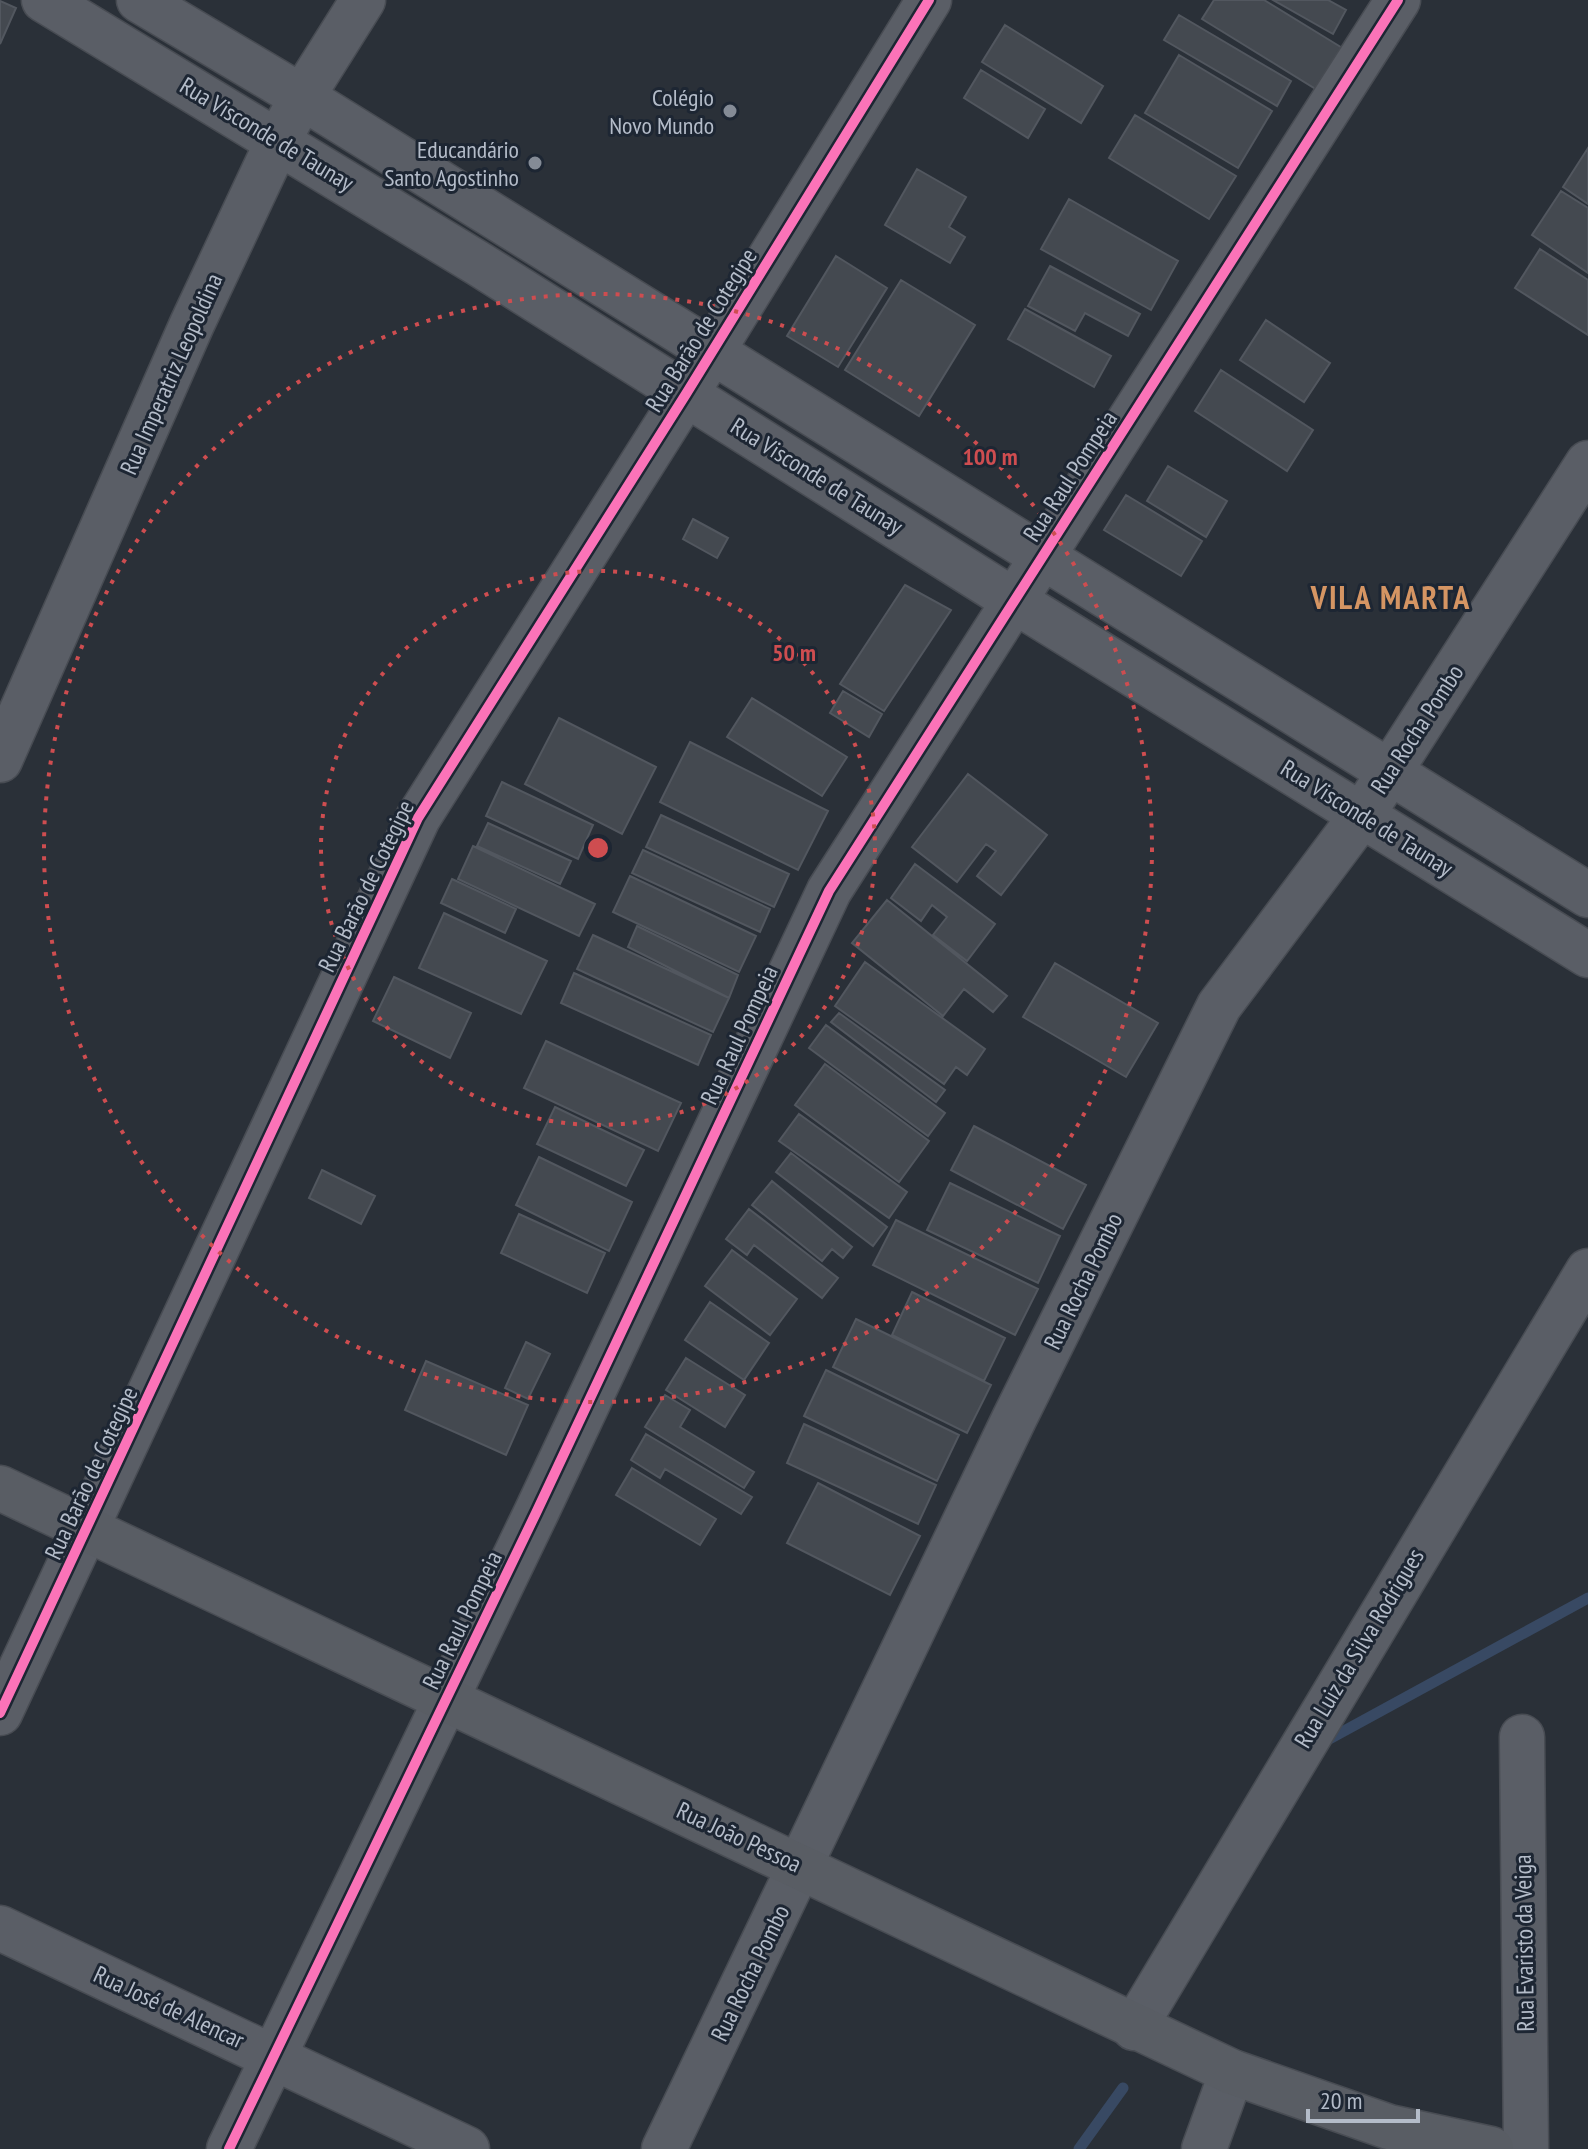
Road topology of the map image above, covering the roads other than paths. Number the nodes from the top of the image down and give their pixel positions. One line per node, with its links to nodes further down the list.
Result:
1 (44, 0): 7 (street, Rua Visconde de Taunay)
2 (139, 0): 6 (street, Rua Visconde de Taunay)
3 (363, 0): 6 (street, Rua Imperatriz Leopoldina)
4 (929, 0): 8 (street, Rua Barão de Cotegipe)
5 (1398, 0): 11 (street, Rua Raul Pompeia)
6 (302, 97): 7 (street, Rua Imperatriz Leopoldina); 8 (street, Rua Visconde de Taunay)
7 (278, 141): 9 (street, Rua Visconde de Taunay); 13 (street, Rua Imperatriz Leopoldina)
8 (711, 353): 9 (street, Rua Barão de Cotegipe); 11 (street, Rua Visconde de Taunay)
9 (686, 394): 12 (street, Rua Visconde de Taunay); 20 (street, Rua Barão de Cotegipe)
10 (1588, 463): 14 (street, Rua Rocha Pombo)
11 (1042, 558): 12 (street, Rua Raul Pompeia); 14 (street, Rua Visconde de Taunay)
12 (1013, 600): 15 (street, Rua Visconde de Taunay); 21 (street, Rua Raul Pompeia)
13 (0, 760)
14 (1390, 772): 15 (street, Rua Rocha Pombo); 16 (street, Rua Visconde de Taunay)
15 (1362, 815): 17 (street, Rua Visconde de Taunay); 24 (street, Rua Rocha Pombo)
16 (1588, 895)
17 (1588, 955)
18 (1588, 1271): 26 (street, Rua Luiz da Silva Rodrigues)
19 (0, 1488): 20 (main road, Rua João Pessoa)
20 (88, 1529): 21 (main road, Rua João Pessoa); 22 (street, Rua Barão de Cotegipe)
21 (446, 1700): 24 (main road, Rua João Pessoa); 27 (street, Rua Raul Pompeia)
22 (0, 1713)
23 (1522, 1737): 34 (street, Rua Evaristo da Veiga)
24 (802, 1866): 26 (main road, Rua João Pessoa); 31 (street, Rua Rocha Pombo)
25 (0, 1928): 27 (street, Rua José de Alencar)
26 (1134, 2028): 28 (main road, Rua João Pessoa)
27 (273, 2055): 29 (street, Rua Raul Pompeia); 30 (street, Rua José de Alencar)
28 (1232, 2072): 32 (street); 33 (main road, Rua João Pessoa)
29 (229, 2149)
30 (467, 2149)
31 (664, 2149)
32 (1204, 2149)
33 (1491, 2149)
34 (1526, 2149)

